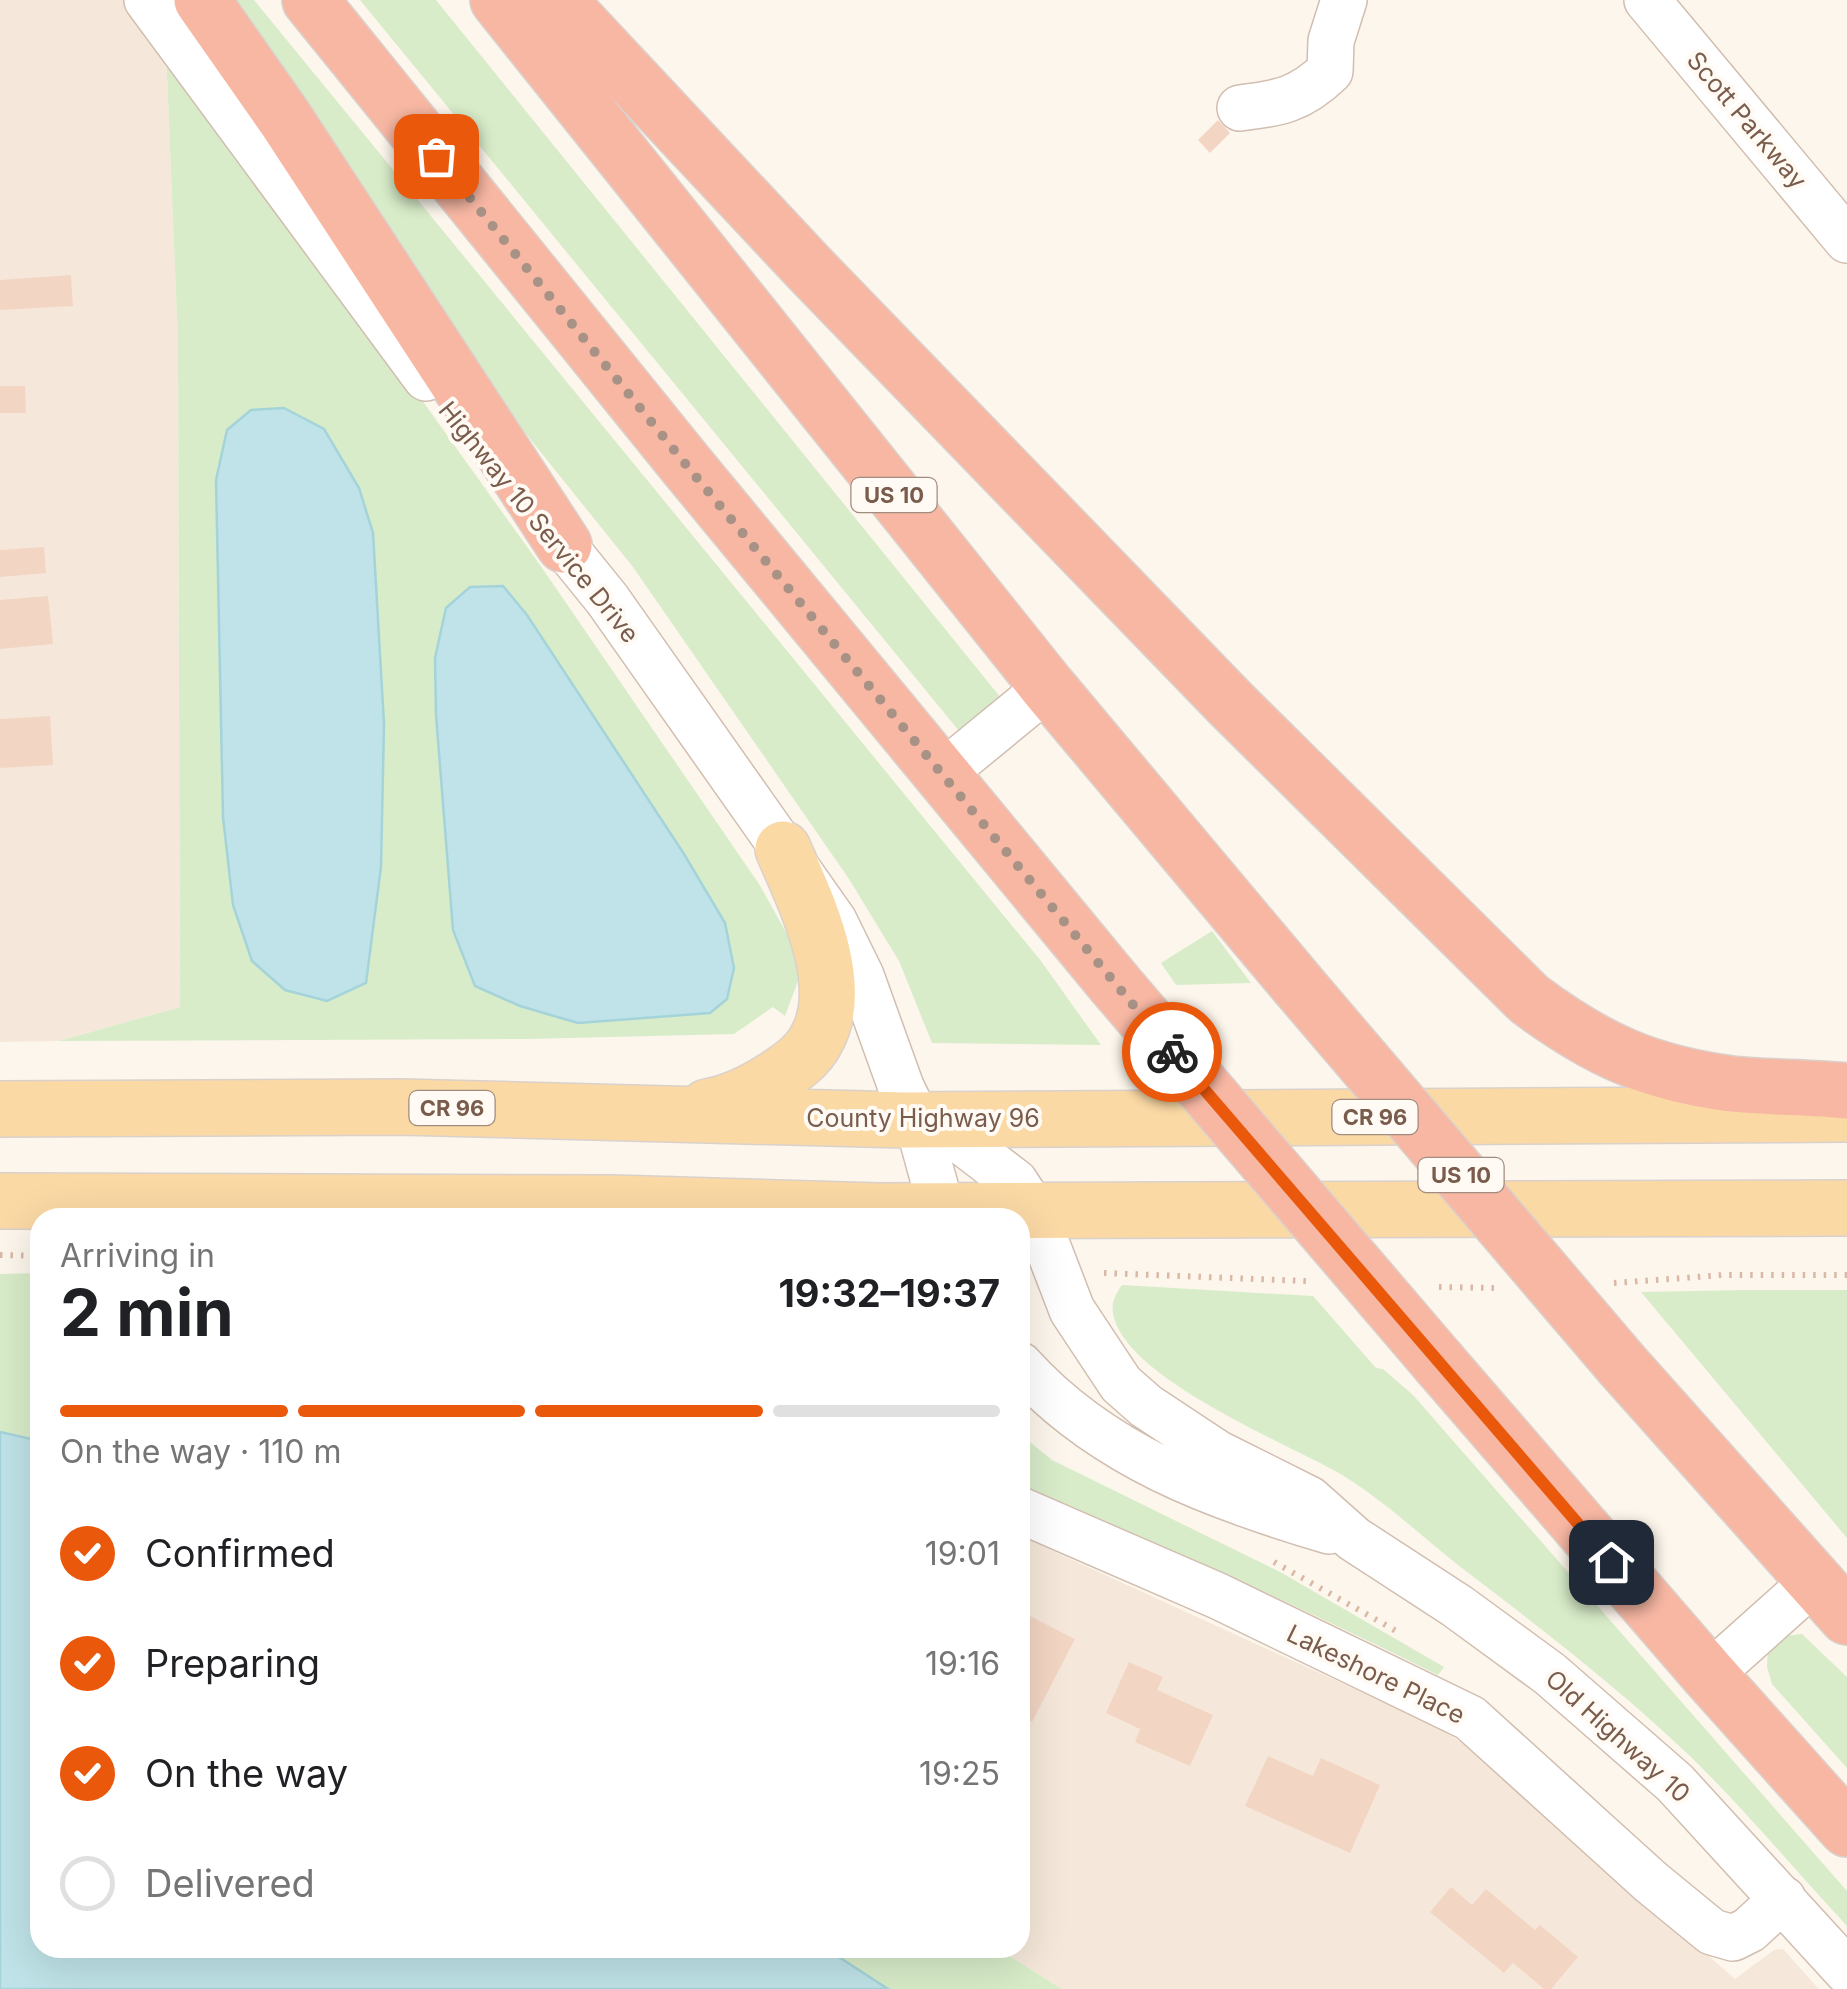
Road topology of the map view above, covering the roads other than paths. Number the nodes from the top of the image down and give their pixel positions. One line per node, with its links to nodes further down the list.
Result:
1 (147, 0): 10 (street, Highway 10 Service Drive)
2 (202, 0): 10 (highway)
3 (310, 0): 12 (highway)
4 (498, 0): 11 (highway, US 10)
5 (558, 0): 14 (highway)
6 (1344, 0): 8 (street)
7 (1647, 0): 9 (street, Scott Parkway)
8 (1240, 108)
9 (1847, 240)
10 (564, 545): 13 (street, Highway 10 Service Drive)
11 (1048, 687): 12 (street); 28 (highway, US 10, bridge)
12 (942, 774): 29 (highway, bridge)
13 (784, 848): 16 (main road); 18 (street, Highway 10 Service Drive)
14 (1847, 1090)
15 (0, 1110): 16 (main road, County Highway 96 / CR 96)
16 (635, 1113): 18 (main road, County Highway 96 / CR 96)
17 (1847, 1114): 18 (main road, County Highway 96 / CR 96)
18 (917, 1120): 21 (street); 24 (street, Old Highway 10)
19 (0, 1201): 20 (main road)
20 (762, 1208)
21 (940, 1208)
22 (1847, 1208): 24 (main road)
23 (1030, 1211): 24 (main road)
24 (1034, 1211): 27 (street, Old Highway 10)
25 (1030, 1374): 27 (street, Old Highway 10)
26 (1030, 1514): 31 (street, Lakeshore Place)
27 (1354, 1539): 31 (street, Old Highway 10)
28 (1830, 1599): 29 (street)
29 (1709, 1676): 30 (highway)
30 (1847, 1829)
31 (1782, 1899): 32 (street, Old Highway 10)
32 (1847, 1971)

